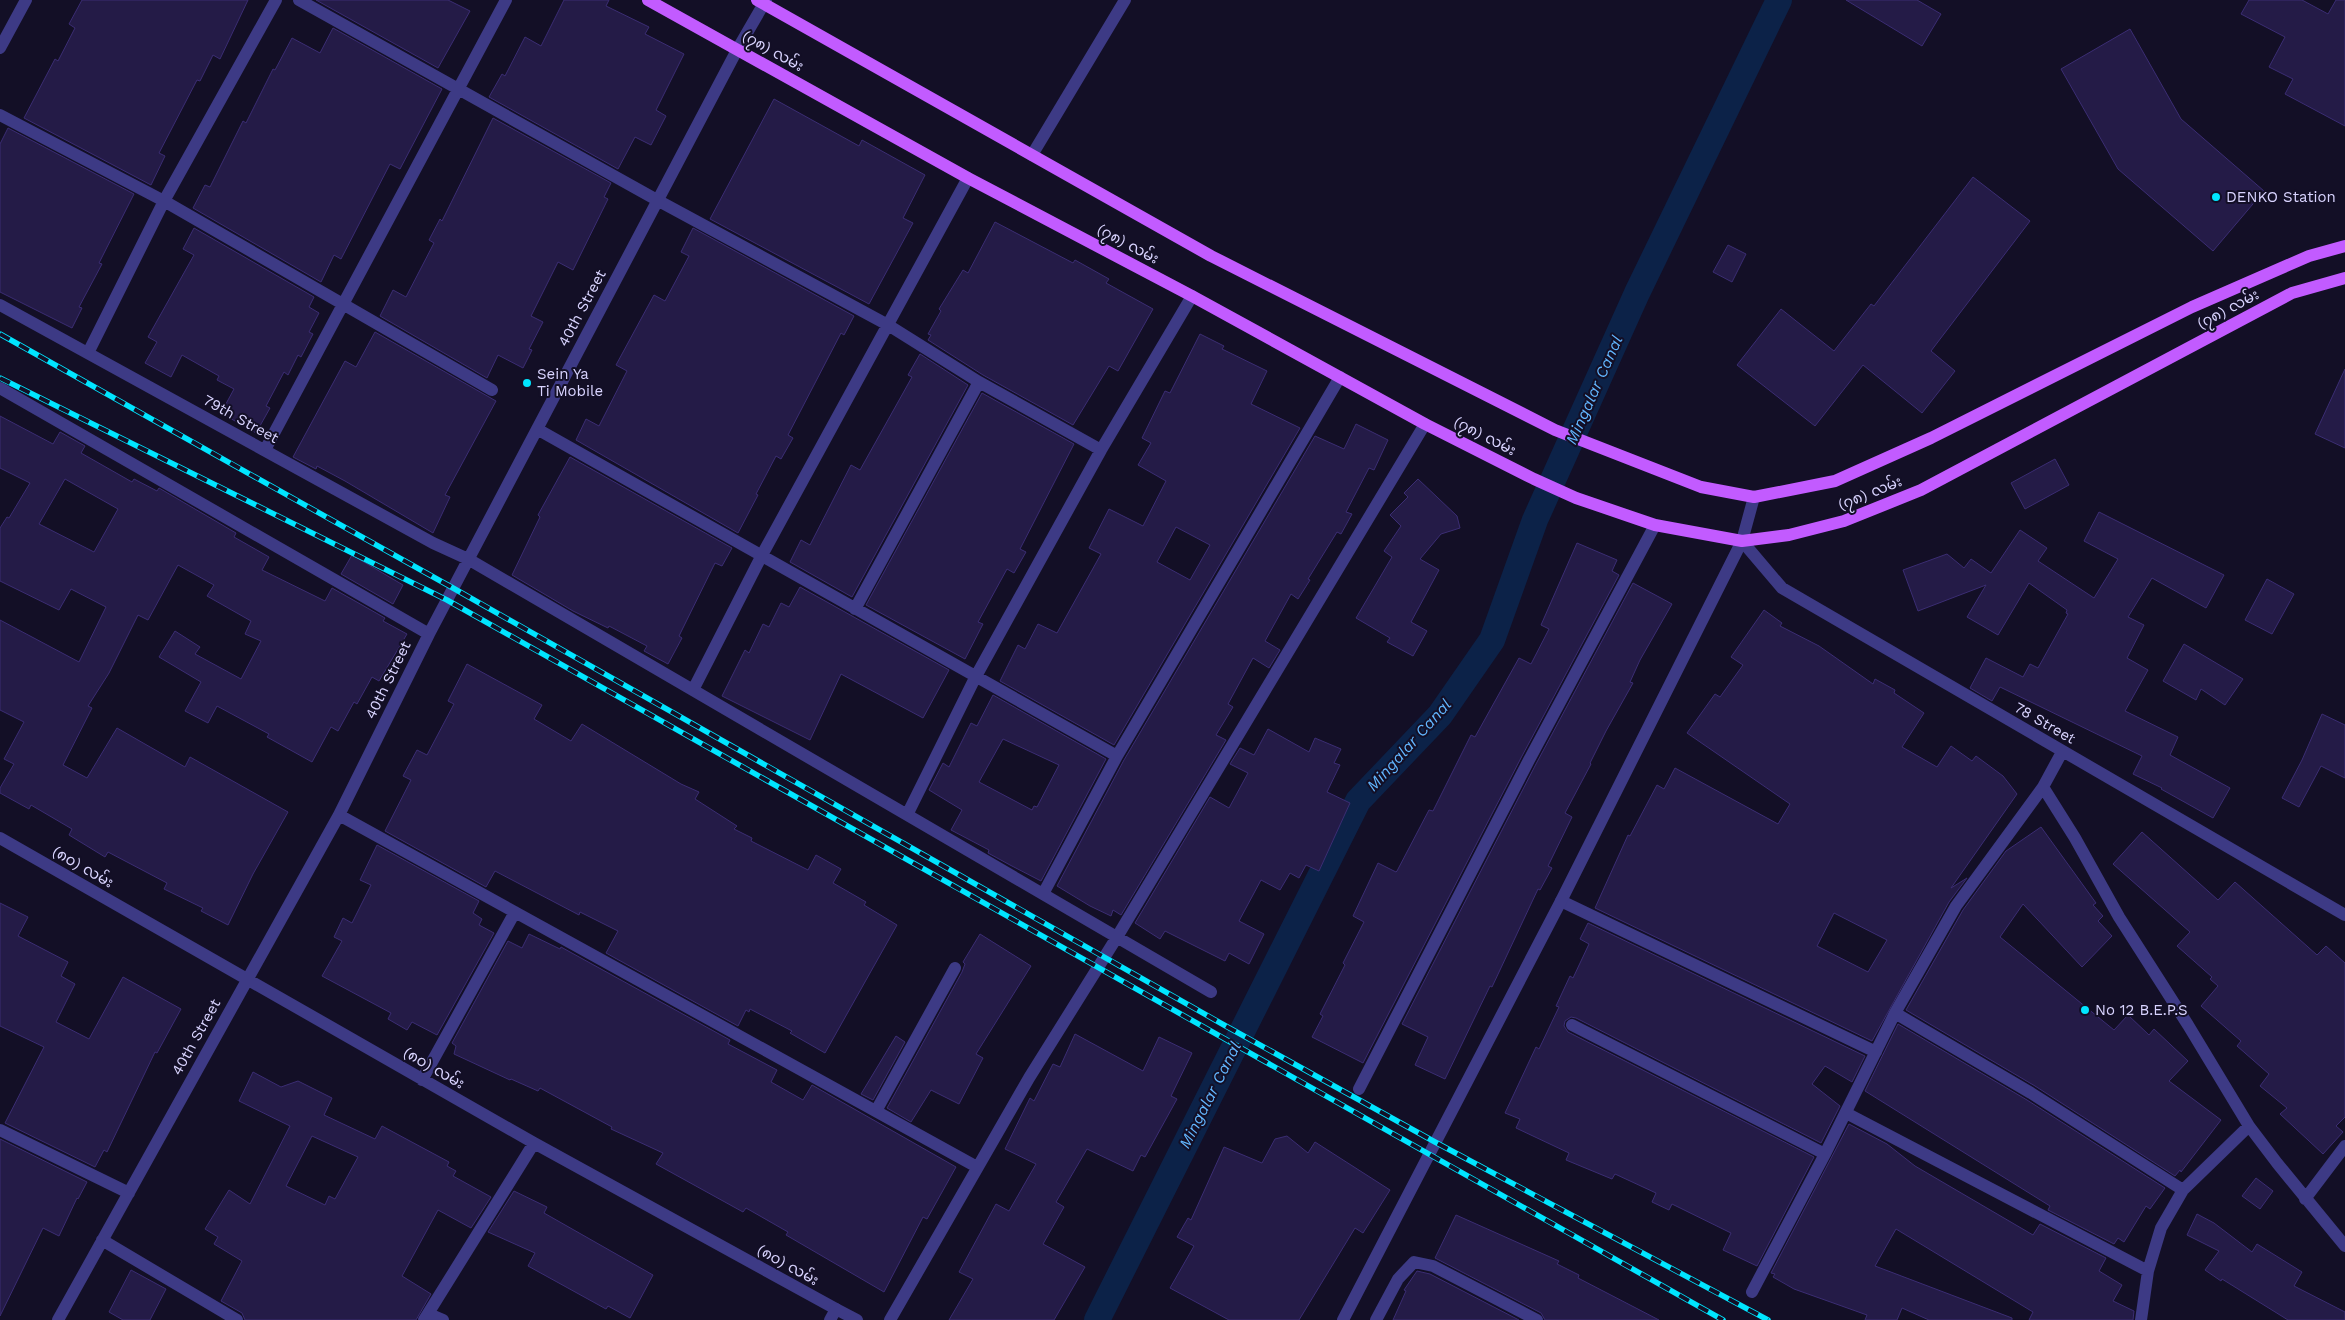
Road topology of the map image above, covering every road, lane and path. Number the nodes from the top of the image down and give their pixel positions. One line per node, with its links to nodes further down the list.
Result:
1 (26, 0): 8 (street)
2 (276, 0): 14 (street)
3 (299, 0): 10 (street)
4 (506, 0): 10 (street)
5 (648, 0): 9 (main road, (၇၈) လမ်း)
6 (1125, 0): 12 (street)
7 (762, 1): 9 (street, 40th Street); 12 (main road, (၇၈) လမ်း)
8 (0, 48)
9 (737, 50): 13 (main road, (၇၈) လမ်း); 15 (street, 40th Street)
10 (457, 87): 15 (street); 19 (street)
11 (0, 115): 14 (street)
12 (1032, 155): 31 (main road, (၇၈) လမ်း)
13 (968, 178): 18 (main road, (၇၈) လမ်း); 21 (street)
14 (164, 200): 19 (street); 22 (street)
15 (657, 200): 21 (street); 28 (street, 40th Street)
16 (2345, 246): 31 (main road, (၇၈) လမ်း)
17 (2345, 278): 33 (main road, (၇၈) လမ်း)
18 (1192, 296): 23 (main road, (၇၈) လမ်း); 30 (street)
19 (343, 302): 26 (street); 29 (street)
20 (0, 305): 22 (street, 79th Street)
21 (888, 325): 24 (street); 34 (street)
22 (88, 352): 29 (street, 79th Street)
23 (1340, 377): 27 (main road, (၇၈) လမ်း); 41 (street)
24 (979, 382): 30 (street); 36 (street)
25 (0, 388): 37 (street)
26 (492, 390)
27 (1425, 424): 32 (main road, (၇၈) လမ်း); 50 (street)
28 (537, 428): 34 (street); 35 (street, 40th Street)
29 (265, 450): 35 (street, 79th Street)
30 (1101, 450): 38 (street)
31 (1754, 497): 33 (street)
32 (1655, 525): 33 (main road, (၇၈) လမ်း); 58 (street)
33 (1742, 541): 40 (street, 78 Street); 47 (street)
34 (762, 555): 36 (street); 39 (street)
35 (468, 560): 37 (street, 40th Street); 39 (street, 79th Street)
36 (855, 609): 38 (street)
37 (429, 634): 43 (street, 40th Street)
38 (975, 678): 41 (street); 44 (street)
39 (693, 690): 44 (street, 79th Street)
40 (2062, 752): 42 (street); 49 (street, 78 Street)
41 (1117, 756): 46 (street)
42 (2043, 787): 54 (street); 61 (street)
43 (339, 815): 48 (street); 52 (street, 40th Street)
44 (907, 815): 46 (street, 79th Street)
45 (0, 838): 52 (street, (၈၀) လမ်း)
46 (1043, 894): 50 (street, 79th Street)
47 (1561, 901): 56 (street); 82 (street)
48 (515, 912): 57 (street); 59 (street)
49 (2345, 915)
50 (1117, 937): 53 (street, 79th Street); 66 (street)
51 (955, 968): 59 (street)
52 (246, 979): 57 (street, (၈၀) လမ်း); 68 (street, 40th Street)
53 (1211, 992)
54 (1895, 1013): 56 (street); 67 (street)
55 (1572, 1025): 65 (street)
56 (1876, 1052): 60 (street)
57 (422, 1080): 63 (street, (၈၀) လမ်း)
58 (1359, 1089)
59 (876, 1112): 66 (street)
60 (1846, 1113): 65 (street); 72 (street)
61 (2249, 1126): 67 (street); 69 (street)
62 (0, 1130): 68 (street)
63 (534, 1143): 74 (street, (၈၀) လမ်း); 75 (street)
64 (2345, 1146): 69 (street)
65 (1825, 1154): 73 (street)
66 (977, 1167): 81 (street)
67 (2183, 1190): 72 (street)
68 (130, 1193): 70 (street, 40th Street)
69 (2305, 1199): 71 (street)
70 (102, 1240): 77 (street, 40th Street); 78 (street)
71 (2345, 1246)
72 (2148, 1271): 84 (street)
73 (1752, 1292)
74 (833, 1315): 80 (street, (၈၀) လမ်း)
75 (426, 1317): 79 (street)
76 (1532, 1319): 83 (street)
77 (58, 1320)
78 (237, 1320)
79 (443, 1320)
80 (857, 1320)
81 (890, 1320)
82 (1343, 1320)
83 (1376, 1320)
84 (2141, 1320)

